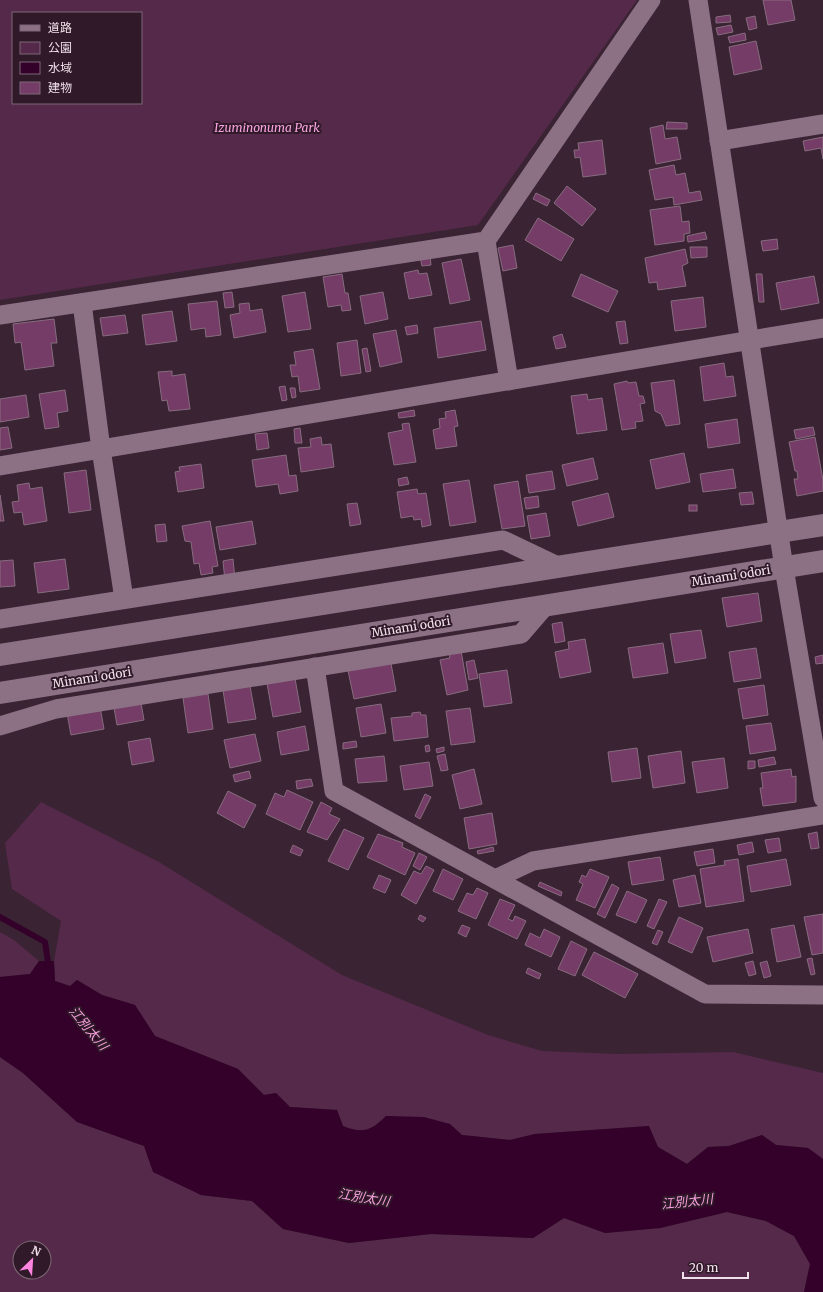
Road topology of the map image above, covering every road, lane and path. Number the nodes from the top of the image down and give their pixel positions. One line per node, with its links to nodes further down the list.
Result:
1 (651, 0): 5 (street)
2 (698, 0): 4 (street)
3 (823, 124): 4 (street)
4 (719, 141): 9 (street)
5 (486, 241): 6 (street); 10 (street)
6 (82, 303): 7 (street); 11 (street)
7 (0, 315)
8 (823, 328): 9 (street)
9 (749, 340): 10 (street); 14 (street)
10 (509, 381): 11 (street)
11 (101, 450): 12 (street); 18 (street)
12 (0, 466)
13 (823, 526): 14 (main road)
14 (778, 533): 16 (main road); 17 (street)
15 (823, 561): 17 (main road, Minami odori)
16 (560, 567): 18 (street); 21 (main road)
17 (784, 568): 19 (main road, Minami odori); 25 (street)
18 (124, 600): 20 (street)
19 (546, 605): 22 (street); 23 (main road, Minami odori)
20 (0, 619)
21 (0, 655)
22 (315, 667): 24 (street); 27 (street)
23 (0, 693)
24 (0, 726)
25 (823, 798)
26 (823, 815): 27 (street)
27 (495, 879): 28 (street)
28 (823, 995)

